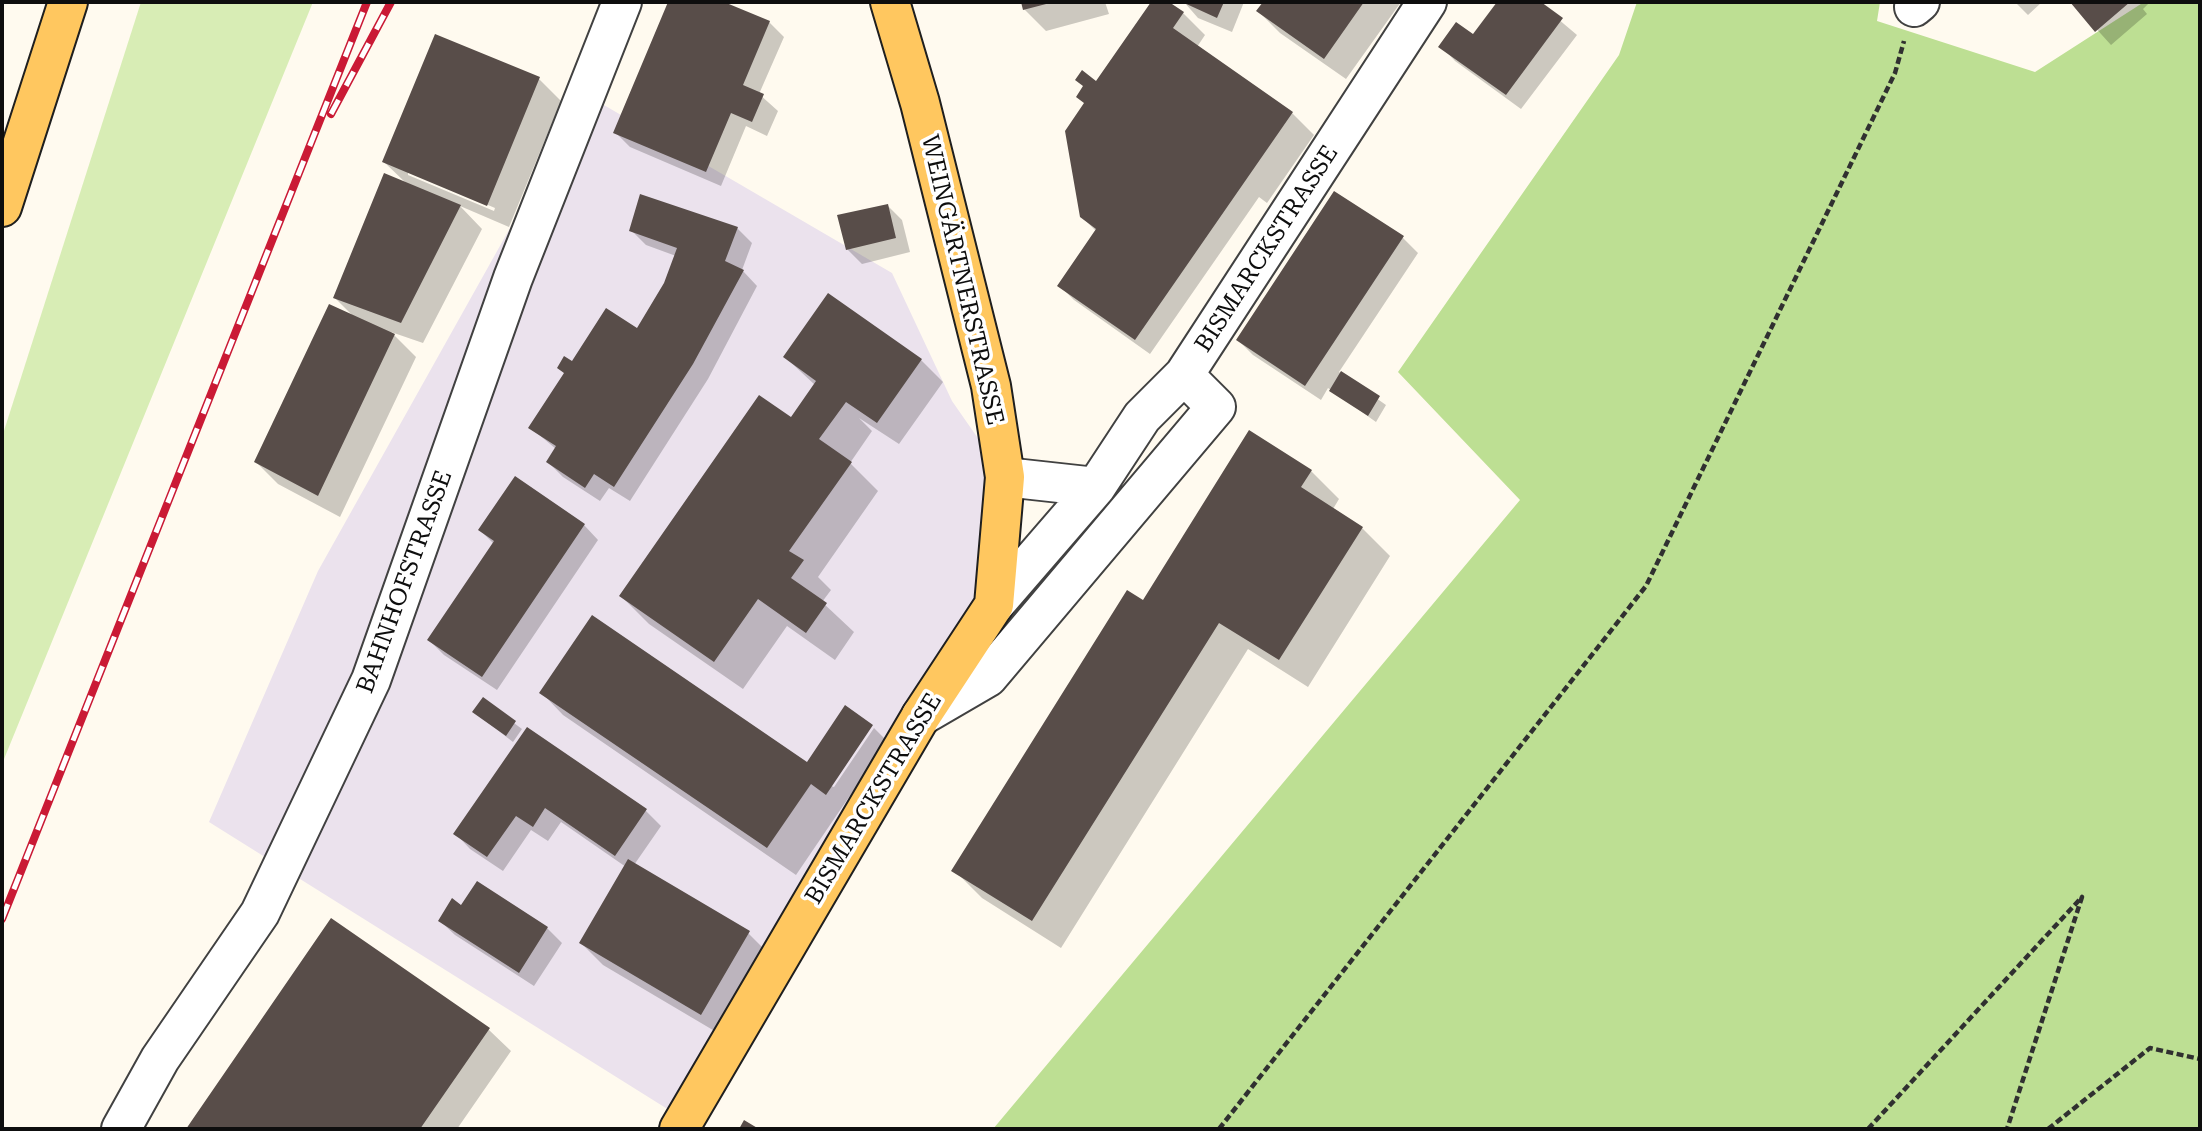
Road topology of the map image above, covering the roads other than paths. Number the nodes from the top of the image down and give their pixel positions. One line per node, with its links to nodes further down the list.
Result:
1 (68, 2): 5 (main road)
2 (622, 2): 11 (street, BAHNHOFSTRASSE)
3 (890, 2): 7 (main road, WEINGÄRTNERSTRASSE)
4 (1427, 2): 6 (street, BISMARCKSTRASSE)
5 (2, 207)
6 (1185, 375): 8 (street, BISMARCKSTRASSE); 10 (street)
7 (1005, 477): 8 (street); 9 (main road, WEINGÄRTNERSTRASSE)
8 (1096, 487): 9 (street, BISMARCKSTRASSE)
9 (994, 605): 10 (main road, BISMARCKSTRASSE)
10 (921, 716): 12 (main road, BISMARCKSTRASSE)
11 (121, 1129)
12 (679, 1129)

